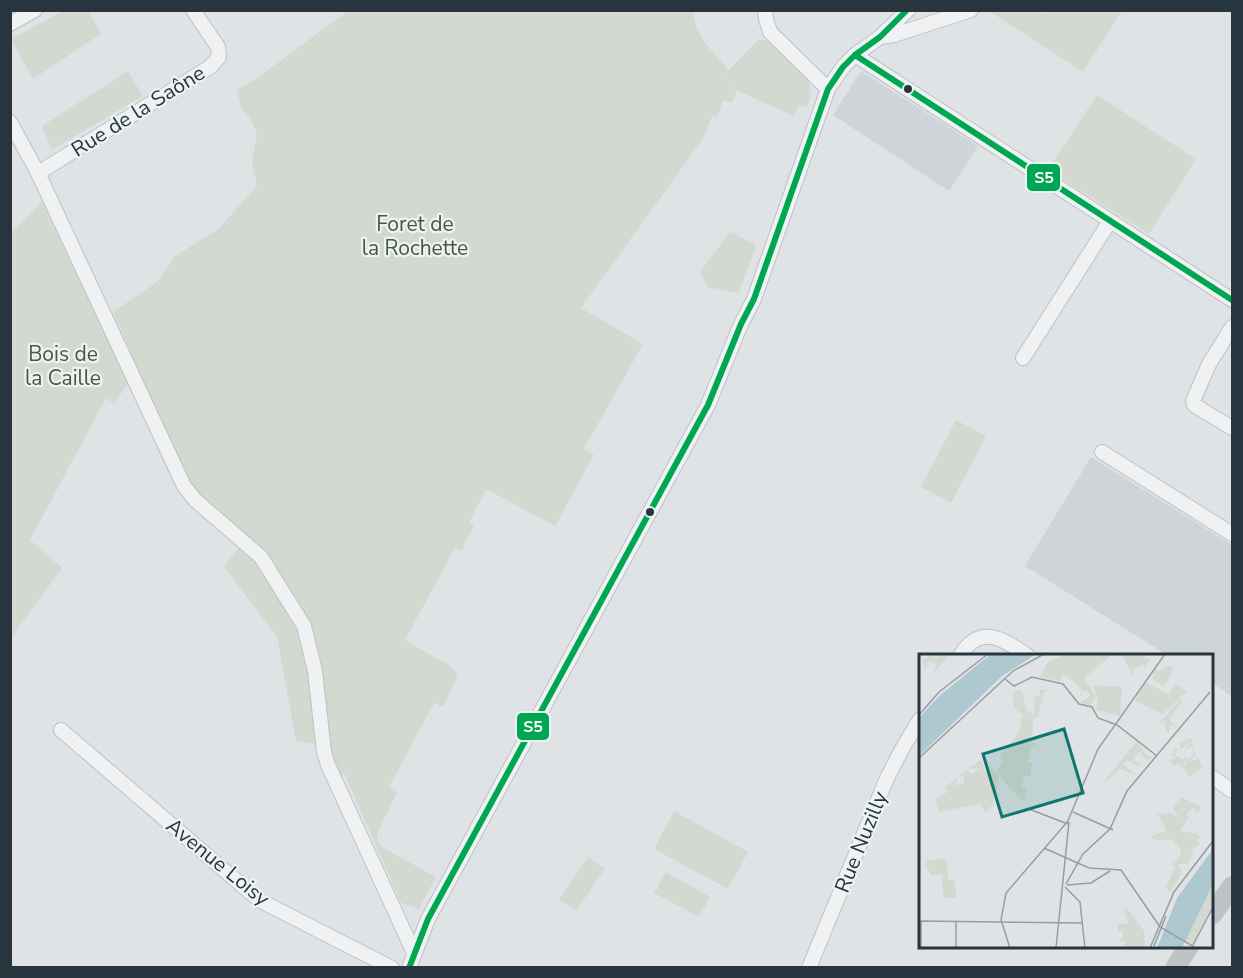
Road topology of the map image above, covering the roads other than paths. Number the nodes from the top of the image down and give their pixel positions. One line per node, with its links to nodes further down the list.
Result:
1 (35, 10): 6 (street)
2 (193, 10): 11 (street, Rue de la Saône)
3 (765, 10): 9 (street)
4 (908, 10): 7 (street)
5 (971, 10): 7 (street)
6 (10, 24)
7 (880, 37): 8 (street)
8 (855, 55): 9 (street); 12 (street)
9 (828, 89): 28 (street)
10 (10, 122): 11 (street)
11 (38, 173): 28 (street)
12 (1110, 221): 13 (street); 15 (street)
13 (1233, 300)
14 (1233, 327): 16 (street)
15 (1023, 358)
16 (1233, 428)
17 (1102, 452): 18 (street)
18 (1233, 534)
19 (961, 654): 20 (street)
20 (1025, 654)
21 (919, 722): 31 (street, Rue Nuzilly)
22 (62, 730): 29 (street, Avenue Loisy)
23 (1213, 778): 24 (street)
24 (1233, 791)
25 (1233, 886): 26 (main road)
26 (1213, 914)
27 (1189, 948): 32 (main road)
28 (414, 953): 30 (street)
29 (392, 968)
30 (409, 968)
31 (809, 968)
32 (1175, 968)

